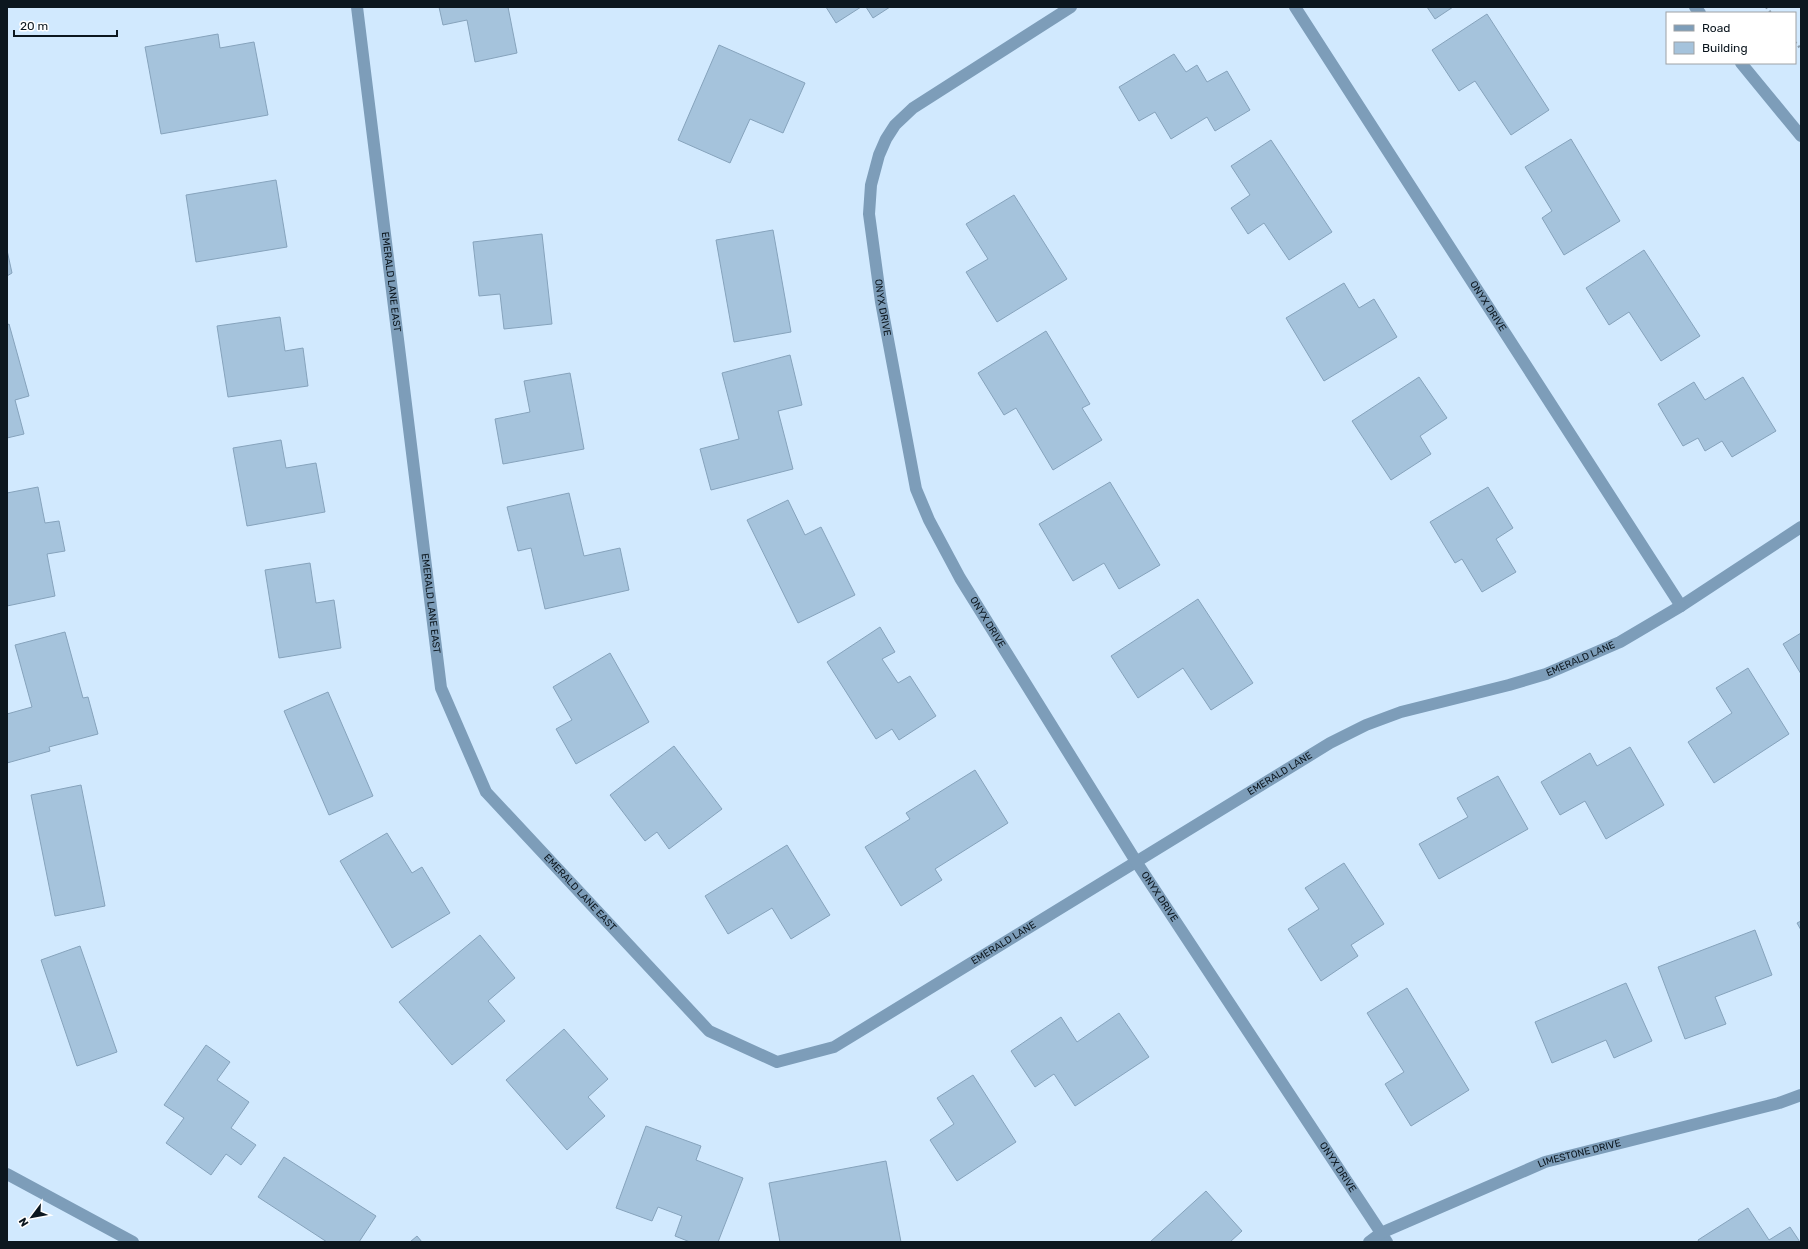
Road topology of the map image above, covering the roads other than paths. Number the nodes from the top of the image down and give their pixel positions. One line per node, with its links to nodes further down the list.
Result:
1 (357, 7): 9 (street, EMERALD LANE EAST)
2 (1071, 7): 8 (street, ONYX DRIVE)
3 (1295, 7): 7 (street, ONYX DRIVE)
4 (1742, 64): 5 (street)
5 (1801, 136)
6 (1801, 527): 7 (street, EMERALD LANE)
7 (1681, 606): 8 (street, EMERALD LANE)
8 (1137, 863): 9 (street, EMERALD LANE); 12 (street, ONYX DRIVE)
9 (777, 1062)
10 (1801, 1095): 12 (street, LIMESTONE DRIVE)
11 (7, 1174): 13 (street)
12 (1384, 1237): 14 (street, LIMESTONE DRIVE)
13 (133, 1242)
14 (1369, 1242)

